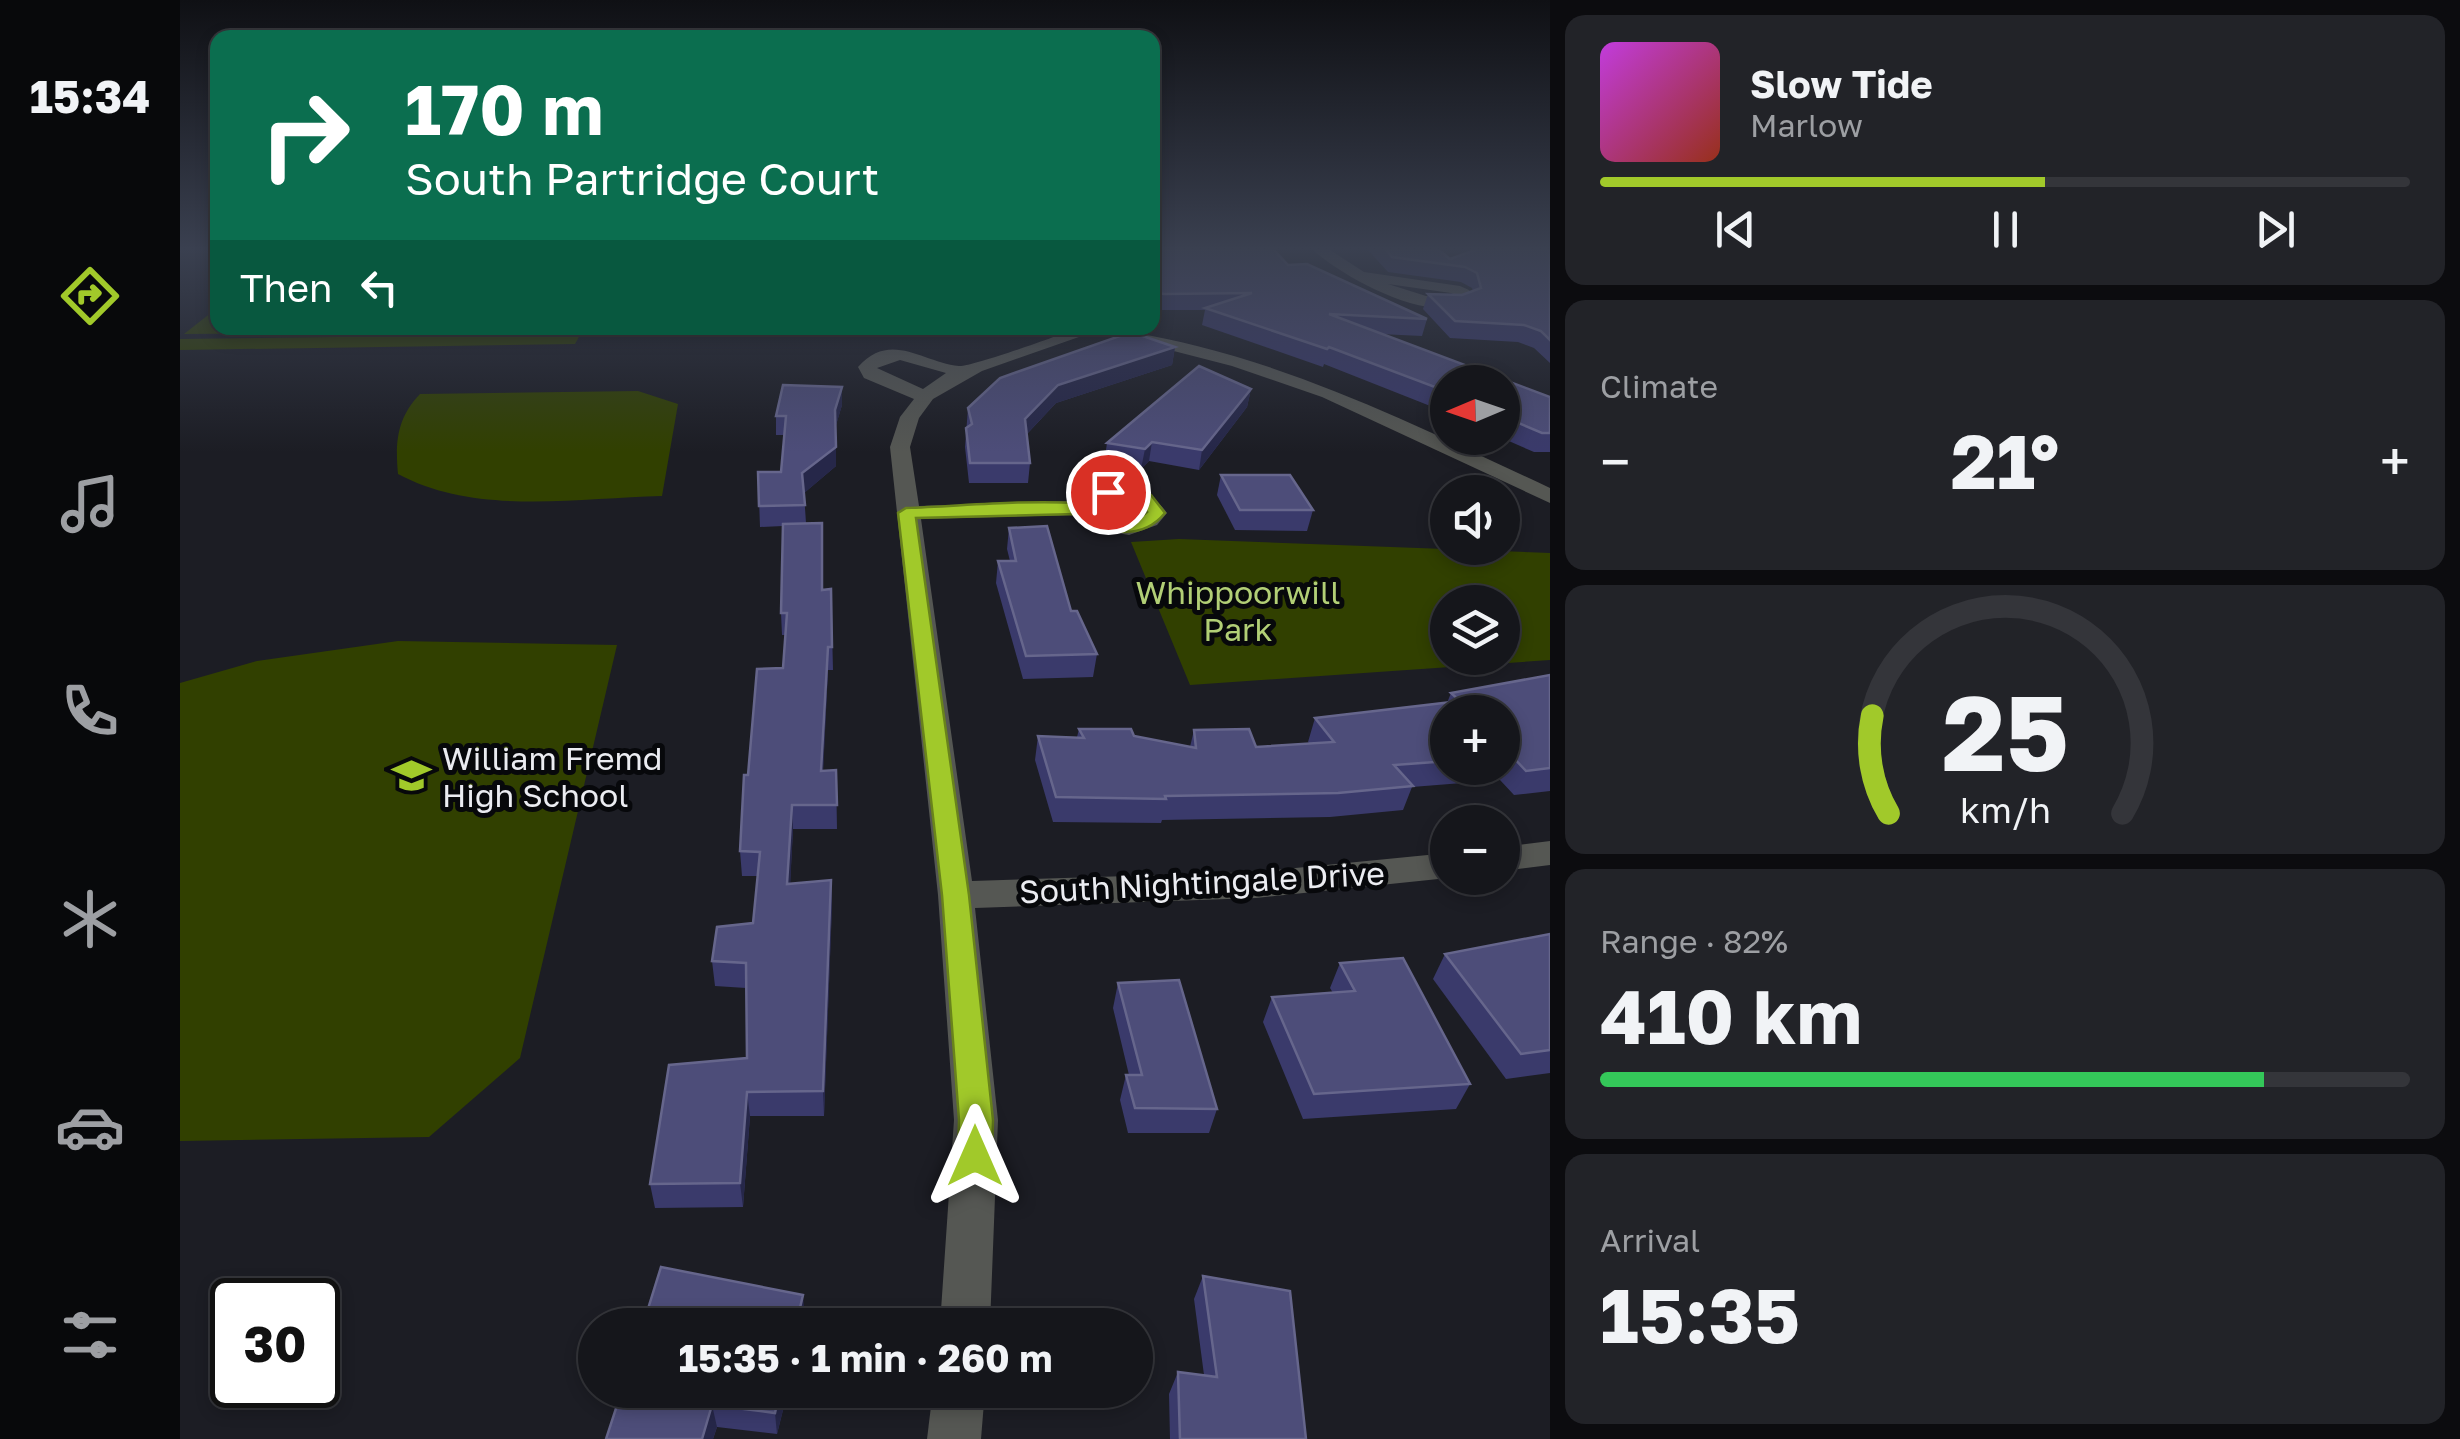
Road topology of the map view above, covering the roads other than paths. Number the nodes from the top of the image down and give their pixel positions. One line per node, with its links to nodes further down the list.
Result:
1 (1070, 335): 3 (street)
2 (1130, 335): 5 (street)
3 (961, 373): 4 (street); 4 (street)
4 (924, 396): 7 (street)
5 (1550, 496)
6 (1080, 508): 7 (street)
7 (906, 513): 11 (street)
8 (1550, 853): 9 (street)
9 (1520, 857)
10 (1430, 867): 11 (street, South Nightingale Drive)
11 (956, 895): 12 (street)
12 (966, 1308)
13 (957, 1408): 14 (street)
14 (954, 1439)

